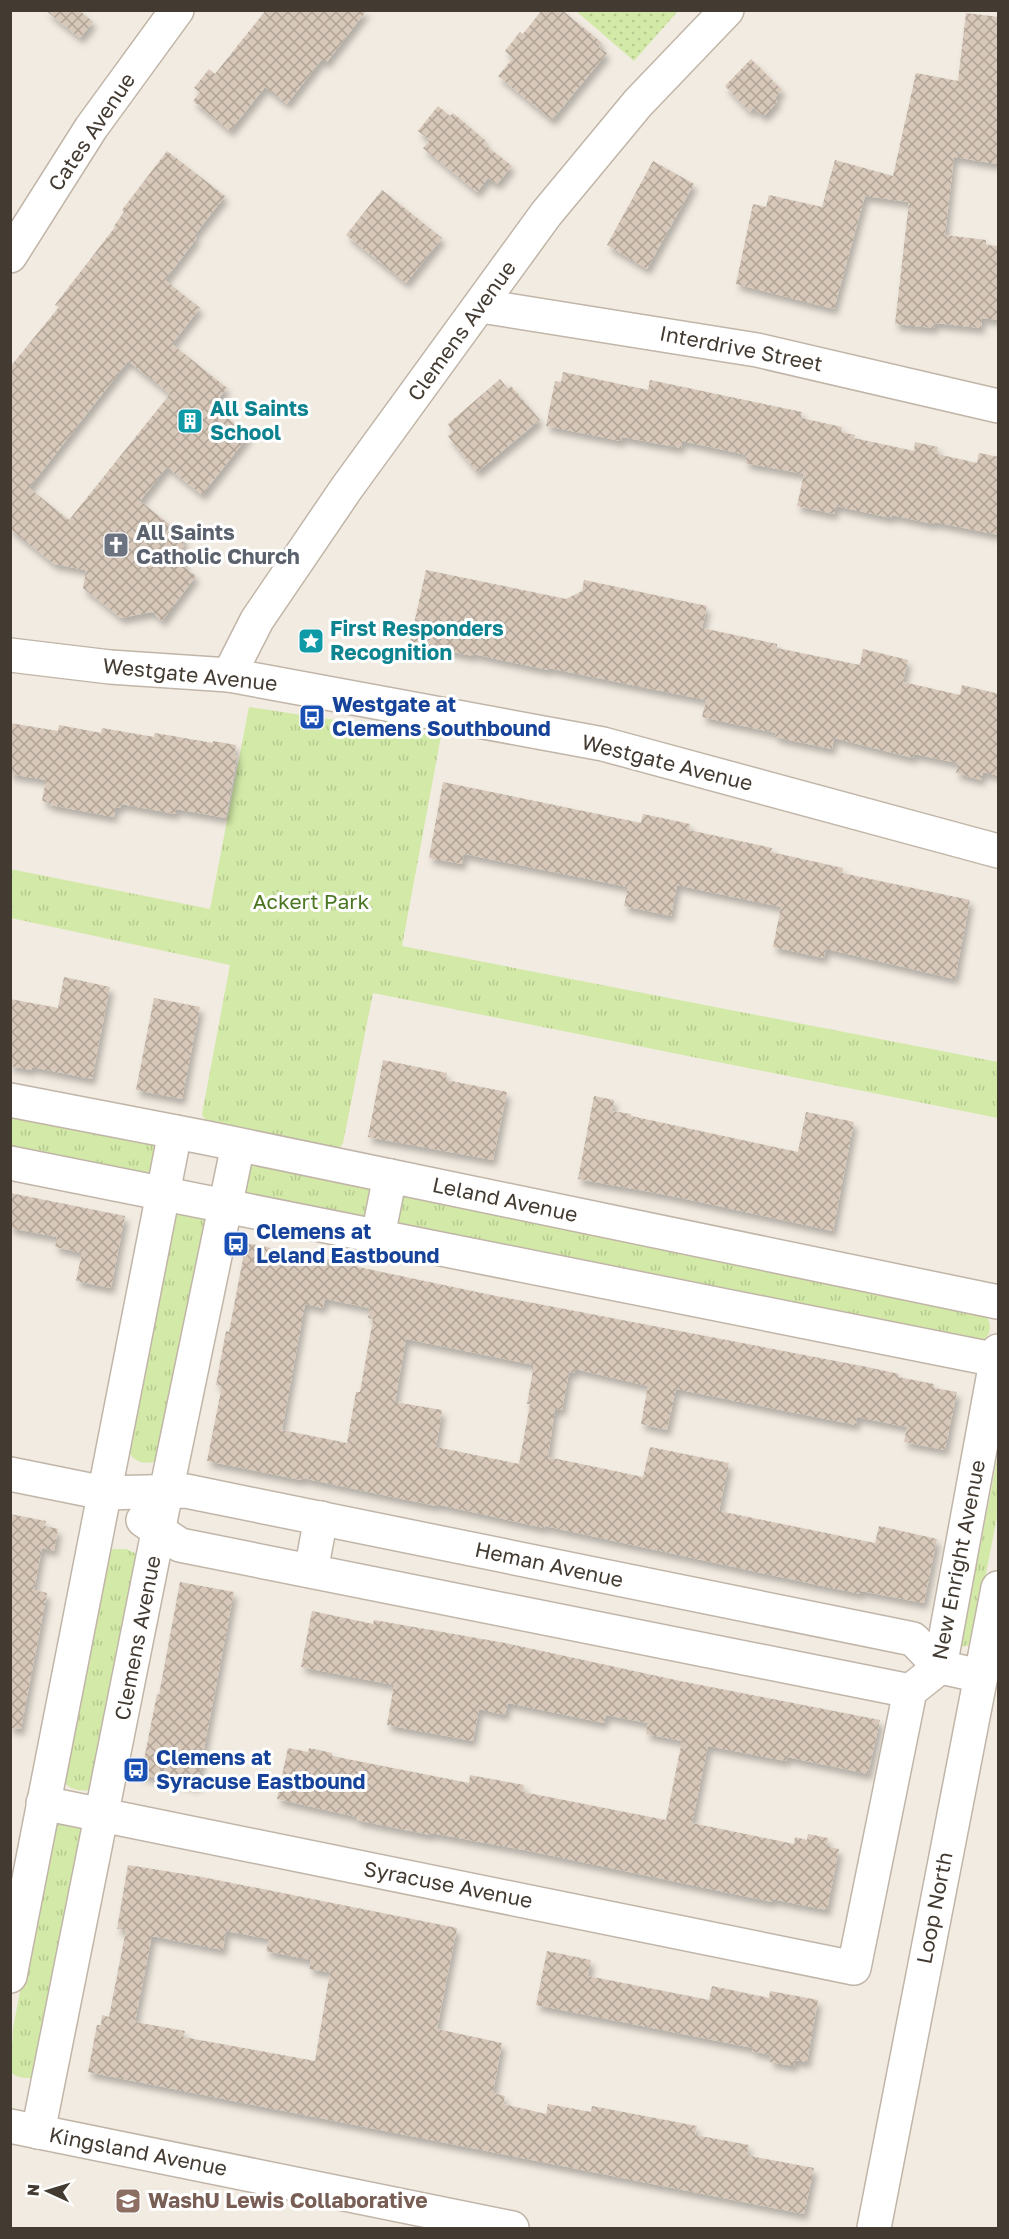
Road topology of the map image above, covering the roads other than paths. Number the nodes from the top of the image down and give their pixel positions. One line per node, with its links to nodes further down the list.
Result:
1 (177, 10): 3 (street, Cates Avenue)
2 (727, 10): 4 (street, Clemens Avenue)
3 (10, 256)
4 (481, 306): 5 (street, Interdrive Street); 7 (street, Clemens Avenue)
5 (999, 406)
6 (10, 655): 7 (street, Westgate Avenue)
7 (229, 675): 8 (street, Westgate Avenue)
8 (999, 851)
9 (10, 1100): 10 (street, Leland Avenue)
10 (175, 1132): 11 (street, Leland Avenue); 14 (street)
11 (238, 1145): 13 (street, Leland Avenue); 15 (street, Clemens Avenue)
12 (10, 1163): 14 (street)
13 (390, 1176): 16 (street); 17 (street, Leland Avenue)
14 (163, 1193): 15 (street); 21 (street)
15 (225, 1206): 16 (street); 20 (street, Clemens Avenue)
16 (378, 1236): 18 (street)
17 (999, 1302)
18 (998, 1356): 28 (street, New Enright Avenue)
19 (10, 1474): 21 (street, Heman Avenue)
20 (166, 1492): 21 (street, Heman Avenue); 22 (street, Heman Avenue); 23 (street, Clemens Avenue)
21 (105, 1493): 23 (street, Heman Avenue); 31 (street)
22 (321, 1518): 24 (street); 26 (street, Heman Avenue)
23 (159, 1530): 24 (street, Heman Avenue); 32 (street, Clemens Avenue)
24 (311, 1571): 27 (street, Heman Avenue)
25 (999, 1588): 29 (street, Loop North)
26 (776, 1611): 27 (street); 28 (street, Heman Avenue)
27 (766, 1662): 30 (street, Heman Avenue)
28 (940, 1668): 29 (street); 30 (street, New Enright Avenue)
29 (981, 1676): 36 (street, Loop North)
30 (910, 1691): 32 (street, Syracuse Avenue)
31 (43, 1803): 32 (street, Syracuse Avenue); 33 (street)
32 (103, 1815): 34 (street, Clemens Avenue)
33 (10, 1976)
34 (25, 2129): 35 (street, Kingsland Avenue)
35 (512, 2229)
36 (874, 2229)

